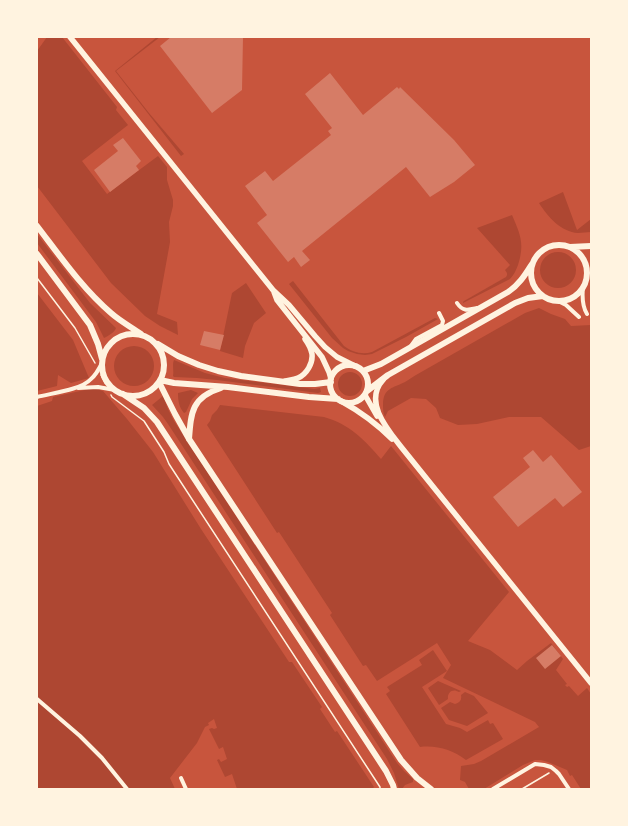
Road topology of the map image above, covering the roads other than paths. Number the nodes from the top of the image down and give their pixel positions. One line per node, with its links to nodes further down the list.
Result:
1 (70, 37): 9 (main road)
2 (37, 226): 18 (main road)
3 (591, 246): 4 (main road)
4 (570, 247): 6 (main road); 7 (main road)
5 (37, 254): 21 (main road)
6 (532, 264): 10 (main road); 13 (main road)
7 (589, 271): 8 (main road)
8 (583, 287): 11 (main road); 15 (street)
9 (273, 290): 17 (main road); 22 (main road)
10 (543, 296): 11 (main road); 24 (main road)
11 (558, 301): 16 (street)
12 (457, 303): 13 (street)
13 (485, 306): 20 (main road)
14 (440, 313): 20 (street)
15 (587, 314)
16 (579, 317)
17 (296, 323): 25 (main road); 27 (main road)
18 (146, 337): 19 (main road); 21 (main road)
19 (154, 342): 26 (main road); 27 (main road)
20 (410, 347): 23 (main road)
21 (102, 361): 29 (street); 30 (main road)
22 (355, 366): 23 (main road); 25 (main road)
23 (363, 371): 31 (main road)
24 (388, 375): 31 (main road); 36 (main road)
25 (331, 380): 27 (main road); 34 (main road)
26 (160, 381): 28 (main road); 32 (main road); 35 (main road)
27 (282, 382)
28 (228, 387): 34 (main road); 35 (main road)
29 (70, 389): 30 (street); 33 (street)
30 (115, 390): 32 (main road)
31 (366, 393): 34 (main road); 36 (main road)
32 (123, 394): 42 (main road)
33 (37, 397)
34 (339, 400): 36 (main road)
35 (189, 439): 43 (main road)
36 (402, 448): 37 (main road)
37 (591, 683)
38 (38, 702): 40 (street)
39 (181, 778): 41 (street)
40 (126, 789)
41 (186, 789)
42 (394, 789)
43 (431, 789)
44 (492, 789): 45 (street)
45 (569, 789)

